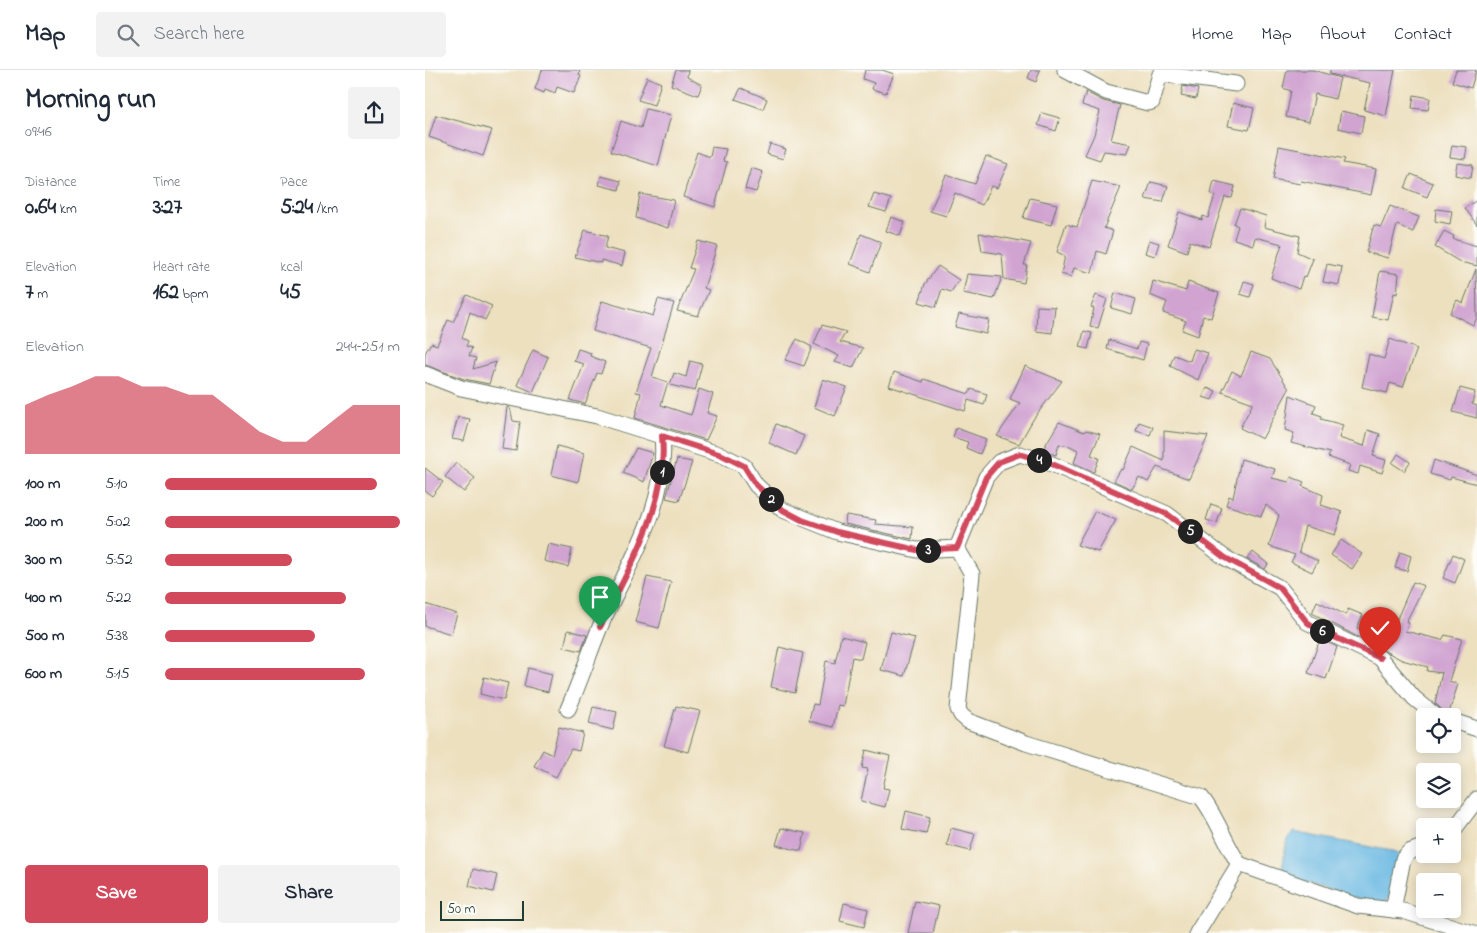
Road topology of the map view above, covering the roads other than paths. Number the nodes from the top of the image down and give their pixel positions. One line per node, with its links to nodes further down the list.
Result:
1 (1065, 70): 2 (street)
2 (1160, 72): 3 (street)
3 (1237, 84)
4 (425, 374): 5 (street)
5 (662, 436): 6 (street); 8 (street)
6 (957, 548): 7 (street); 14 (street)
7 (1426, 708)
8 (569, 709)
9 (1461, 724): 10 (street)
10 (1477, 729)
11 (1477, 799): 12 (street)
12 (1461, 820)
13 (1416, 849): 15 (street)
14 (1239, 864): 15 (street); 16 (street)
15 (1393, 910): 17 (street)
16 (1197, 933)
17 (1473, 933)

